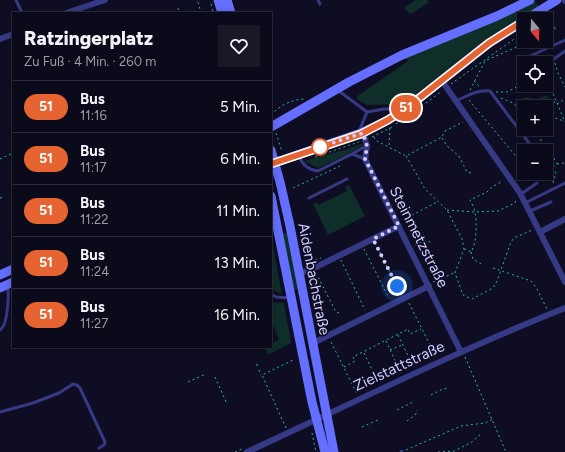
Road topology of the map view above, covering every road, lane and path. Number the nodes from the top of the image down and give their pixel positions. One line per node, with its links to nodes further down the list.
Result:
1 (16, 0): 12 (lane)
2 (105, 0): 13 (street)
3 (210, 0): 16 (path)
4 (218, 0): 17 (main road)
5 (227, 0): 18 (main road)
6 (318, 0): 10 (lane)
7 (530, 0): 52 (main road)
8 (557, 0): 19 (main road)
9 (198, 2): 15 (path)
10 (320, 4)
11 (178, 8): 14 (path)
12 (22, 12)
13 (69, 12)
14 (179, 12)
15 (201, 12)
16 (213, 12)
17 (222, 12)
18 (231, 12)
19 (538, 12)
20 (553, 23): 22 (path)
21 (517, 25): 29 (main road)
22 (553, 30)
23 (12, 34): 24 (street)
24 (0, 39)
25 (565, 40): 28 (lane)
26 (517, 46): 30 (path)
27 (565, 51): 28 (lane)
28 (554, 59): 32 (path)
29 (442, 81): 41 (street); 54 (main road)
30 (474, 81): 33 (path); 37 (path)
31 (517, 87): 35 (path)
32 (565, 87)
33 (484, 90): 35 (lane); 37 (lane)
34 (339, 91): 47 (lane)
35 (490, 91): 58 (lane)
36 (552, 92): 43 (path)
37 (468, 95): 41 (lane); 65 (path)
38 (500, 98): 45 (path)
39 (305, 99): 48 (path)
40 (565, 99): 44 (path)
41 (456, 101): 50 (street)
42 (553, 102): 43 (path)
43 (556, 102): 44 (path)
44 (557, 104): 51 (path)
45 (517, 106)
46 (398, 109): 47 (lane)
47 (367, 112): 54 (lane)
48 (272, 114)
49 (553, 117): 51 (path)
50 (468, 119): 57 (path); 76 (street)
51 (565, 121)
52 (272, 126): 67 (path)
53 (390, 128): 60 (path)
54 (361, 131): 59 (street); 62 (main road)
55 (540, 136): 71 (path)
56 (374, 137): 60 (path)
57 (442, 137): 64 (path); 75 (path)
58 (530, 144)
59 (367, 146): 63 (lane); 68 (street)
60 (389, 146): 64 (path)
61 (12, 153): 66 (path)
62 (298, 154): 63 (lane); 67 (main road)
63 (352, 154): 68 (lane)
64 (406, 156): 86 (path)
65 (517, 158)
66 (0, 159)
67 (284, 159): 69 (main road)
68 (365, 159): 94 (street, Steinmetzstraße)
69 (273, 163): 95 (main road, Aidenbachstraße)
70 (565, 163): 71 (path)
71 (557, 164): 73 (path)
72 (340, 166): 80 (path)
73 (553, 167)
74 (553, 170): 81 (path)
75 (471, 173)
76 (509, 177): 82 (street); 92 (path)
77 (347, 180): 85 (lane)
78 (537, 183): 82 (lane)
79 (565, 183): 81 (lane)
80 (293, 188)
81 (553, 190): 88 (lane)
82 (520, 193): 88 (street); 92 (path)
83 (5, 197): 84 (path)
84 (0, 198)
85 (309, 198)
86 (438, 201): 90 (path); 94 (path)
87 (551, 202): 91 (lane)
88 (525, 203): 91 (street)
89 (272, 204): 96 (main road, Aidenbachstraße)
90 (447, 210): 92 (path); 102 (path)
91 (530, 211): 97 (street)
92 (475, 212): 103 (path)
93 (565, 219): 97 (street)
94 (398, 225): 98 (street); 101 (street, Steinmetzstraße)
95 (290, 226): 96 (main road); 112 (main road, Aidenbachstraße)
96 (275, 229): 118 (main road, Aidenbachstraße)
97 (539, 230): 109 (path); 113 (street)
98 (373, 239): 100 (street); 119 (path)
99 (432, 243): 101 (path)
100 (362, 245): 104 (street); 120 (path)
101 (410, 248): 115 (street, Steinmetzstraße)
102 (464, 249): 103 (path); 110 (path)
103 (471, 252): 105 (path)
104 (339, 256): 106 (street); 124 (path)
105 (481, 264)
106 (314, 268): 112 (street); 123 (path)
107 (493, 268): 109 (path)
108 (12, 269): 111 (main road)
109 (500, 271): 110 (path); 122 (path)
110 (455, 273): 115 (path)
111 (0, 274)
112 (299, 274): 117 (main road, Aidenbachstraße)
113 (565, 282)
114 (7, 285): 126 (lane)
115 (428, 285): 119 (street); 134 (street, Steinmetzstraße)
116 (272, 295): 118 (lane)
117 (303, 296): 118 (main road); 130 (main road, Aidenbachstraße)
118 (292, 298): 158 (main road, Aidenbachstraße)
119 (405, 298): 120 (street); 125 (path)
120 (392, 304): 124 (street)
121 (565, 308): 134 (street, Zielstattstraße)
122 (548, 310)
123 (339, 313)
124 (368, 316): 128 (street)
125 (422, 328): 127 (path); 136 (path)
126 (0, 330)
127 (397, 335): 129 (path); 131 (path)
128 (328, 336): 130 (street); 137 (path)
129 (385, 341): 132 (path); 133 (path)
130 (313, 343): 154 (main road, Aidenbachstraße)
131 (402, 344): 132 (path); 138 (path)
132 (390, 350): 143 (path)
133 (363, 352): 137 (path); 145 (path)
134 (461, 352): 136 (street, Zielstattstraße); 156 (path)
135 (297, 358): 141 (path)
136 (438, 362): 143 (street, Zielstattstraße)
137 (344, 367): 148 (path)
138 (414, 369)
139 (259, 370): 141 (path)
140 (206, 374): 144 (path)
141 (262, 375): 160 (path)
142 (215, 377): 150 (path)
143 (402, 379): 148 (street, Zielstattstraße)
144 (188, 382)
145 (380, 384)
146 (449, 388): 147 (path)
147 (431, 395)
148 (359, 399): 154 (street, Zielstattstraße)
149 (413, 402): 151 (path)
150 (227, 404)
151 (397, 410)
152 (417, 410): 157 (path)
153 (0, 412): 162 (lane)
154 (329, 414): 158 (street, Zielstattstraße); 166 (main road, Aidenbachstraße)
155 (380, 419): 159 (path)
156 (493, 419): 167 (path); 169 (path)
157 (407, 421)
158 (314, 423): 163 (street, Zielstattstraße); 164 (path); 165 (main road, Aidenbachstraße)
159 (362, 427)
160 (286, 428)
161 (482, 433): 168 (path)
162 (100, 448)
163 (247, 452)
164 (316, 452)
165 (325, 452)
166 (334, 452)
167 (402, 452)
168 (438, 452)
169 (506, 452)

